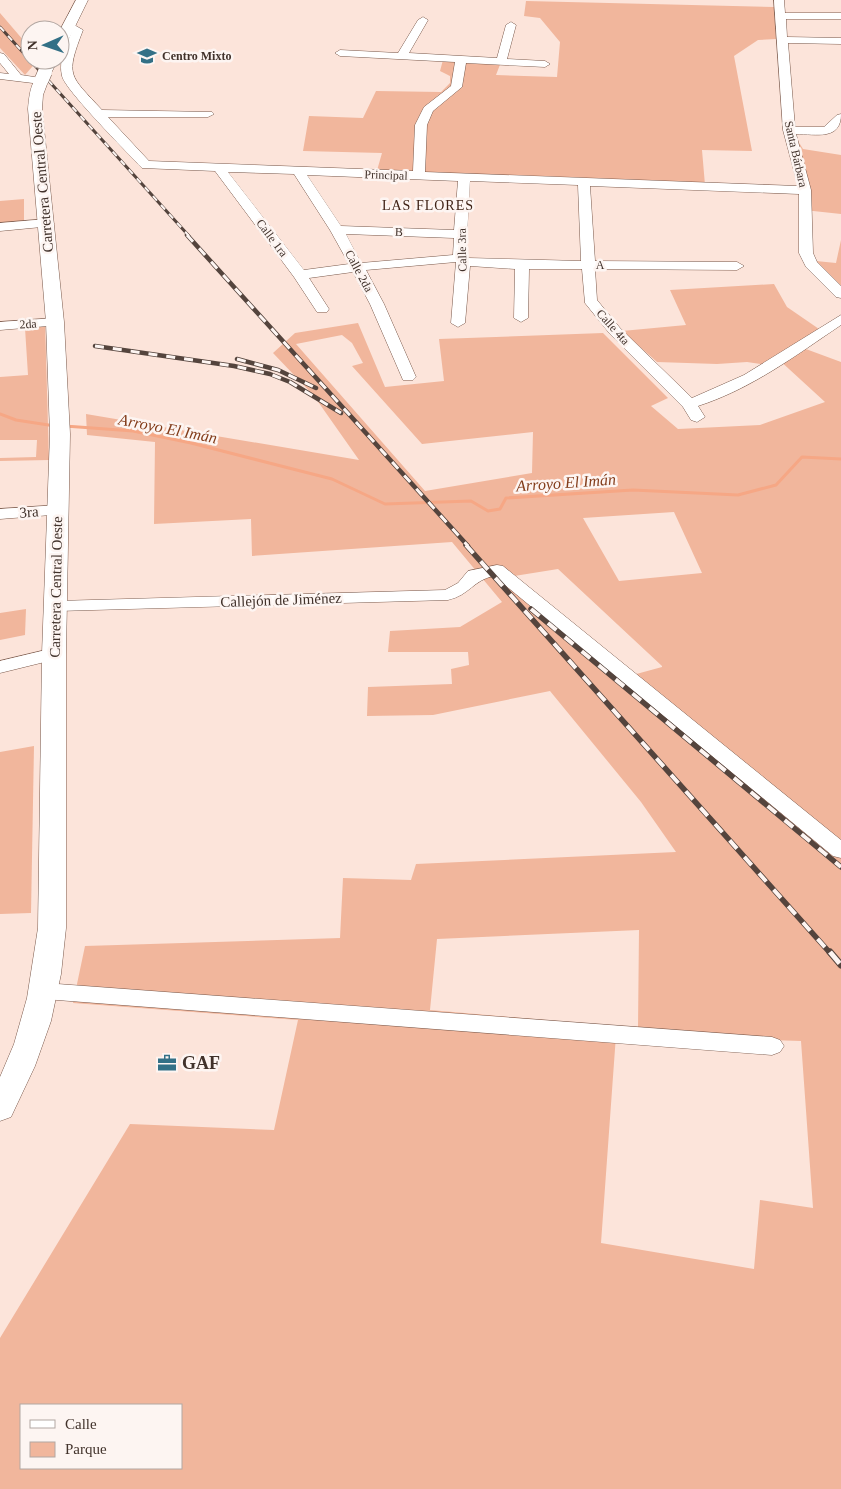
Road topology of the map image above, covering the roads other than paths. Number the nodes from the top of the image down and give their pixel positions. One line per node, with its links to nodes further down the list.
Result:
1 (82, 0): 6 (main road)
2 (779, 0): 3 (street, Santa Bárbara)
3 (780, 16): 4 (street); 9 (street, Santa Bárbara)
4 (841, 16)
5 (423, 20): 14 (street)
6 (70, 23)
7 (511, 25): 16 (street)
8 (70, 26): 11 (street, Principal)
9 (782, 40): 10 (street); 25 (street, Santa Bárbara)
10 (841, 41)
11 (70, 52)
12 (340, 53): 14 (street)
13 (0, 56): 21 (street)
14 (404, 57): 15 (street)
15 (461, 60): 16 (street); 28 (street)
16 (501, 62): 17 (street)
17 (545, 64)
18 (65, 70): 22 (street, Principal)
19 (45, 73): 21 (street); 32 (main road, Carretera Central Oeste)
20 (0, 76): 21 (street)
21 (17, 77)
22 (96, 113): 23 (street); 26 (street, Principal)
23 (208, 114)
24 (841, 117): 25 (street)
25 (789, 130): 31 (street, Santa Bárbara)
26 (219, 168): 27 (street, Principal); 41 (street, Calle 1ra)
27 (299, 172): 28 (street, Principal); 34 (street, Calle 2da)
28 (419, 176): 29 (street, Principal)
29 (464, 178): 30 (street, Principal); 35 (street, Calle 3ra)
30 (584, 182): 31 (street, Principal); 38 (street, Calle 4ta)
31 (805, 190): 42 (street, Santa Bárbara)
32 (47, 224): 33 (street); 46 (main road, Carretera Central Oeste)
33 (0, 227)
34 (337, 230): 35 (street, B); 40 (street, Calle 2da)
35 (461, 234): 36 (street, Calle 3ra)
36 (461, 260): 37 (street, A); 40 (street, A); 47 (street, Calle 3ra)
37 (522, 265): 38 (street, A); 44 (street)
38 (587, 265): 39 (street, A); 50 (street, Calle 4ta)
39 (737, 266)
40 (357, 267): 41 (street, A); 49 (street, Calle 2da)
41 (300, 275): 43 (street, Calle 1ra)
42 (841, 294)
43 (322, 309)
44 (521, 318)
45 (841, 319): 50 (street)
46 (55, 322): 48 (street, 2da); 52 (main road, Carretera Central Oeste)
47 (458, 323)
48 (0, 326)
49 (408, 377)
50 (689, 404): 51 (street, Calle 4ta)
51 (697, 417)
52 (58, 510): 53 (street, 3ra); 54 (main road, Carretera Central Oeste)
53 (0, 514)
54 (57, 606): 55 (main road, Carretera Central Oeste); 57 (street, Callejón de Jiménez)
55 (54, 654): 56 (street); 58 (main road, Carretera Central Oeste)
56 (0, 667)
57 (841, 851)
58 (44, 991): 59 (street); 60 (main road, Carretera Central Oeste)
59 (772, 1046)
60 (0, 1109)

